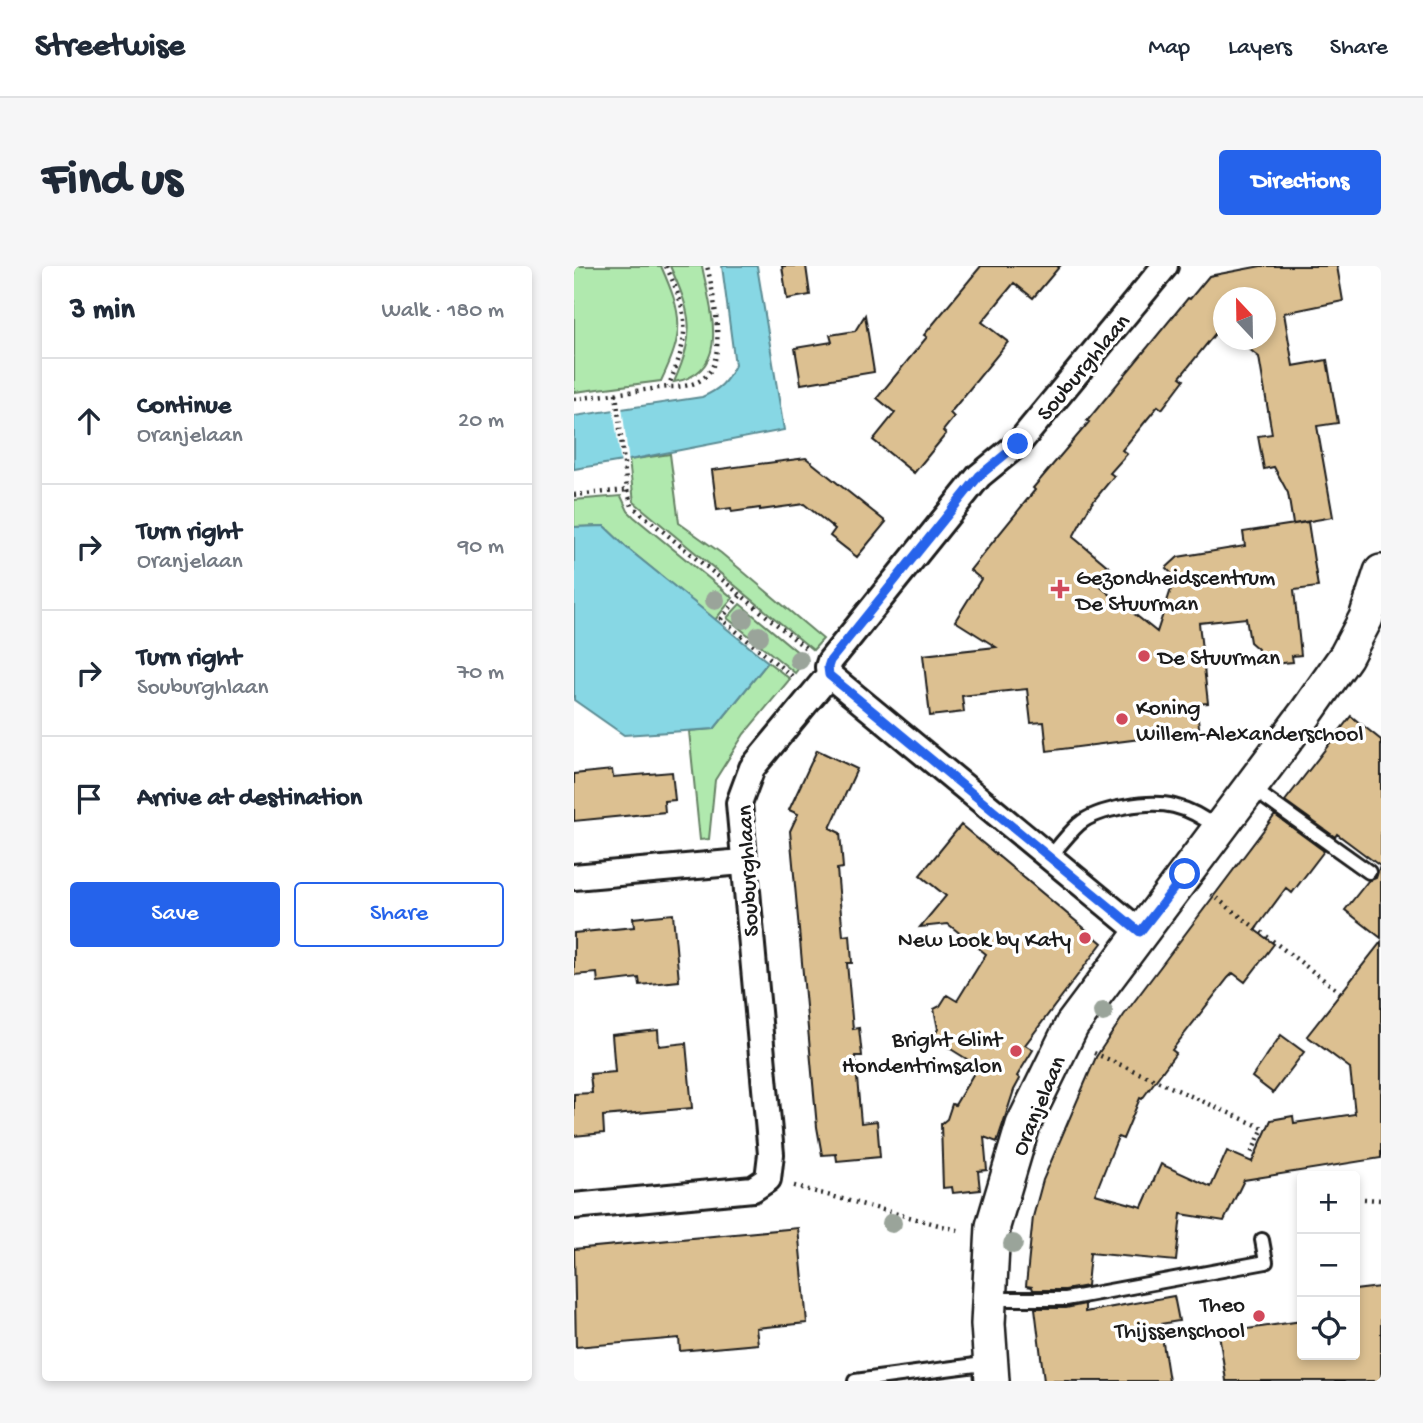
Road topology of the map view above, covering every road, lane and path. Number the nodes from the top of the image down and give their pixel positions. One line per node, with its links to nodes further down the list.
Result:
1 (666, 266): 4 (path)
2 (707, 266): 4 (path)
3 (1165, 266): 12 (street, Souburghlaan)
4 (668, 387): 5 (path)
5 (616, 396): 6 (path); 7 (path)
6 (574, 399)
7 (627, 490): 8 (path); 10 (path)
8 (574, 495)
9 (1381, 572): 11 (street, Oranjelaan)
10 (740, 596): 12 (path); 12 (path)
11 (1373, 623): 13 (street, Oranjelaan)
12 (824, 679): 15 (street); 16 (street, Souburghlaan)
13 (1250, 787): 14 (street, Oranjelaan); 17 (lane)
14 (1219, 829): 15 (lane); 18 (street, Oranjelaan)
15 (1050, 857): 20 (street)
16 (742, 862): 19 (street); 24 (street, Souburghlaan)
17 (1369, 872)
18 (1185, 874): 20 (street, Oranjelaan); 21 (path)
19 (574, 877)
20 (1140, 932): 22 (street, Oranjelaan)
21 (1341, 993)
22 (1065, 1040): 23 (path); 28 (street, Oranjelaan)
23 (1250, 1156)
24 (768, 1179): 27 (street); 28 (path)
25 (1364, 1199): 26 (path)
26 (1381, 1200)
27 (574, 1206)
28 (993, 1239): 30 (street, Oranjelaan)
29 (1262, 1240): 30 (lane)
30 (989, 1299): 31 (street, Oranjelaan)
31 (992, 1372): 32 (lane)
32 (855, 1381)

